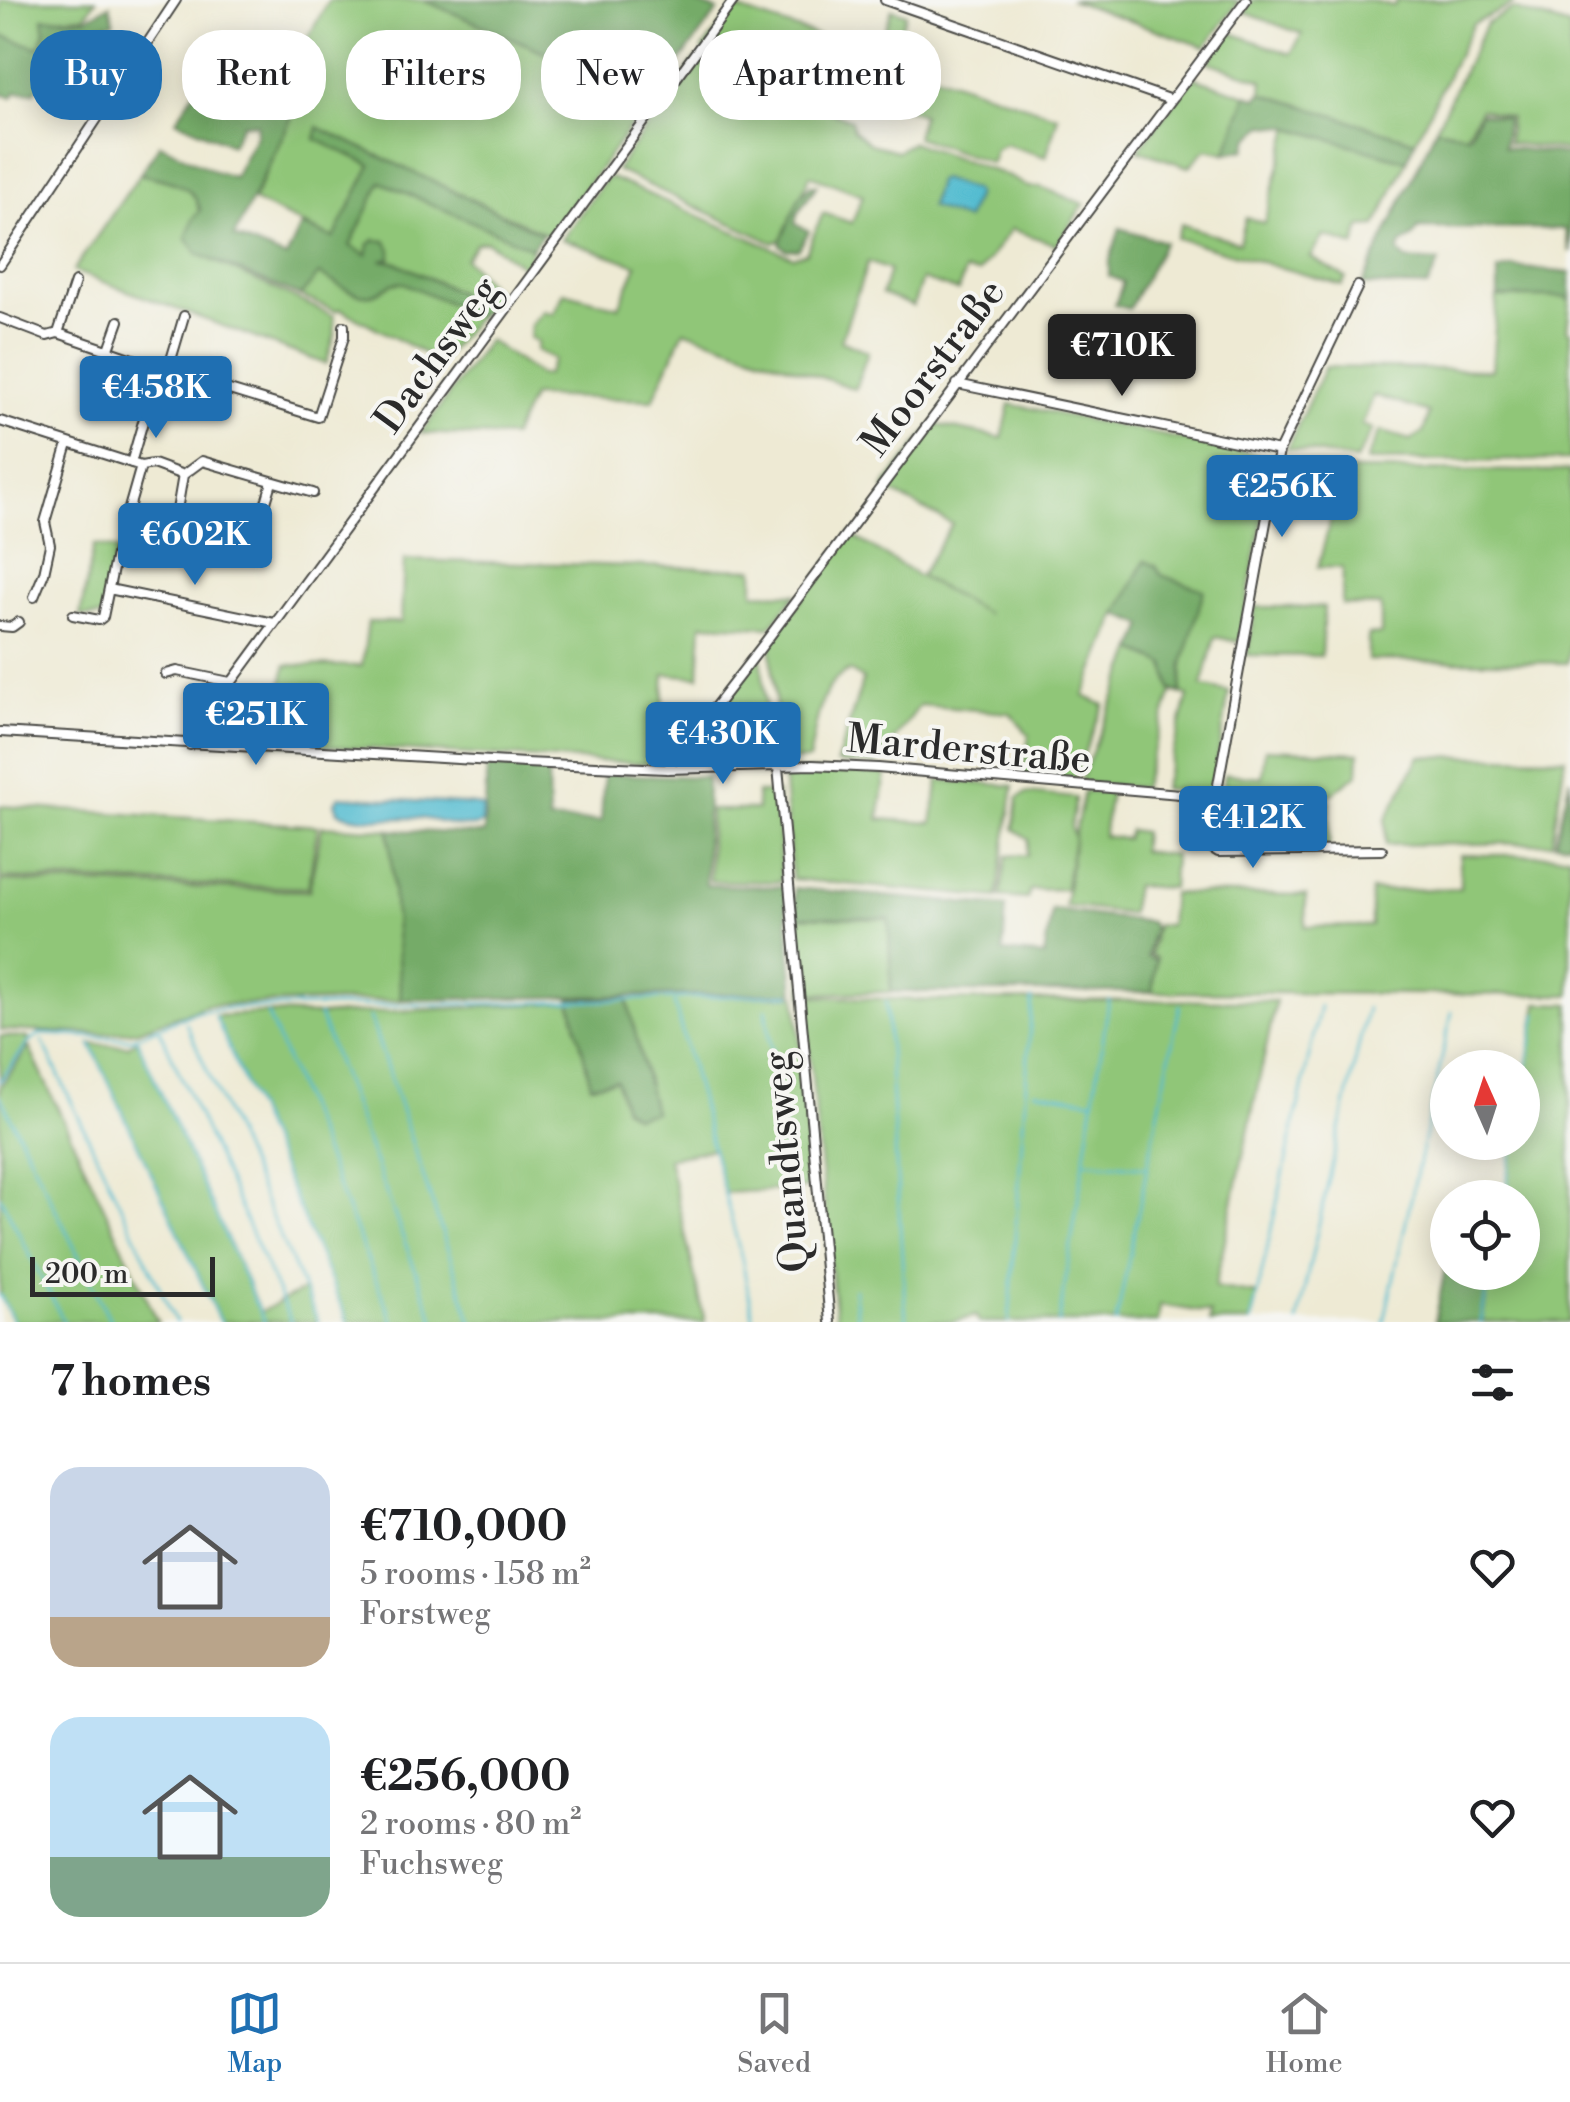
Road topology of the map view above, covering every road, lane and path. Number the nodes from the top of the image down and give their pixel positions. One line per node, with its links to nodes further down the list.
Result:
1 (176, 0): 6 (street)
2 (734, 0): 32 (street, Dachsweg)
3 (885, 0): 5 (street)
4 (1246, 0): 5 (street, Moorstraße)
5 (1171, 100): 16 (street, Moorstraße)
6 (0, 265)
7 (75, 282): 13 (street)
8 (1358, 286): 20 (street)
9 (184, 316): 15 (street)
10 (0, 318): 13 (street)
11 (119, 321): 14 (street)
12 (344, 326): 15 (street)
13 (58, 332): 14 (street)
14 (109, 349): 15 (street)
15 (168, 370)
16 (957, 384): 20 (street); 39 (street, Moorstraße)
17 (147, 408): 21 (street)
18 (0, 421): 19 (street)
19 (68, 444): 21 (street); 29 (street)
20 (1278, 451): 40 (street)
21 (130, 463): 22 (street)
22 (141, 466): 23 (street); 28 (street)
23 (183, 475): 24 (street); 26 (street)
24 (272, 482): 25 (street); 27 (street)
25 (313, 493)
26 (176, 516)
27 (250, 535)
28 (109, 589): 30 (street); 32 (street)
29 (34, 597)
30 (72, 614)
31 (20, 622): 33 (street)
32 (274, 623): 35 (street, Dachsweg)
33 (0, 626)
34 (166, 674): 35 (street)
35 (230, 682): 37 (street, Dachsweg)
36 (0, 732): 37 (street, Marderstraße)
37 (190, 745): 39 (street, Marderstraße)
38 (778, 766): 39 (street, Marderstraße); 40 (street, Marderstraße); 42 (street, Quandtsweg)
39 (666, 769)
40 (1214, 797): 41 (street)
41 (1382, 850)
42 (830, 1322)

